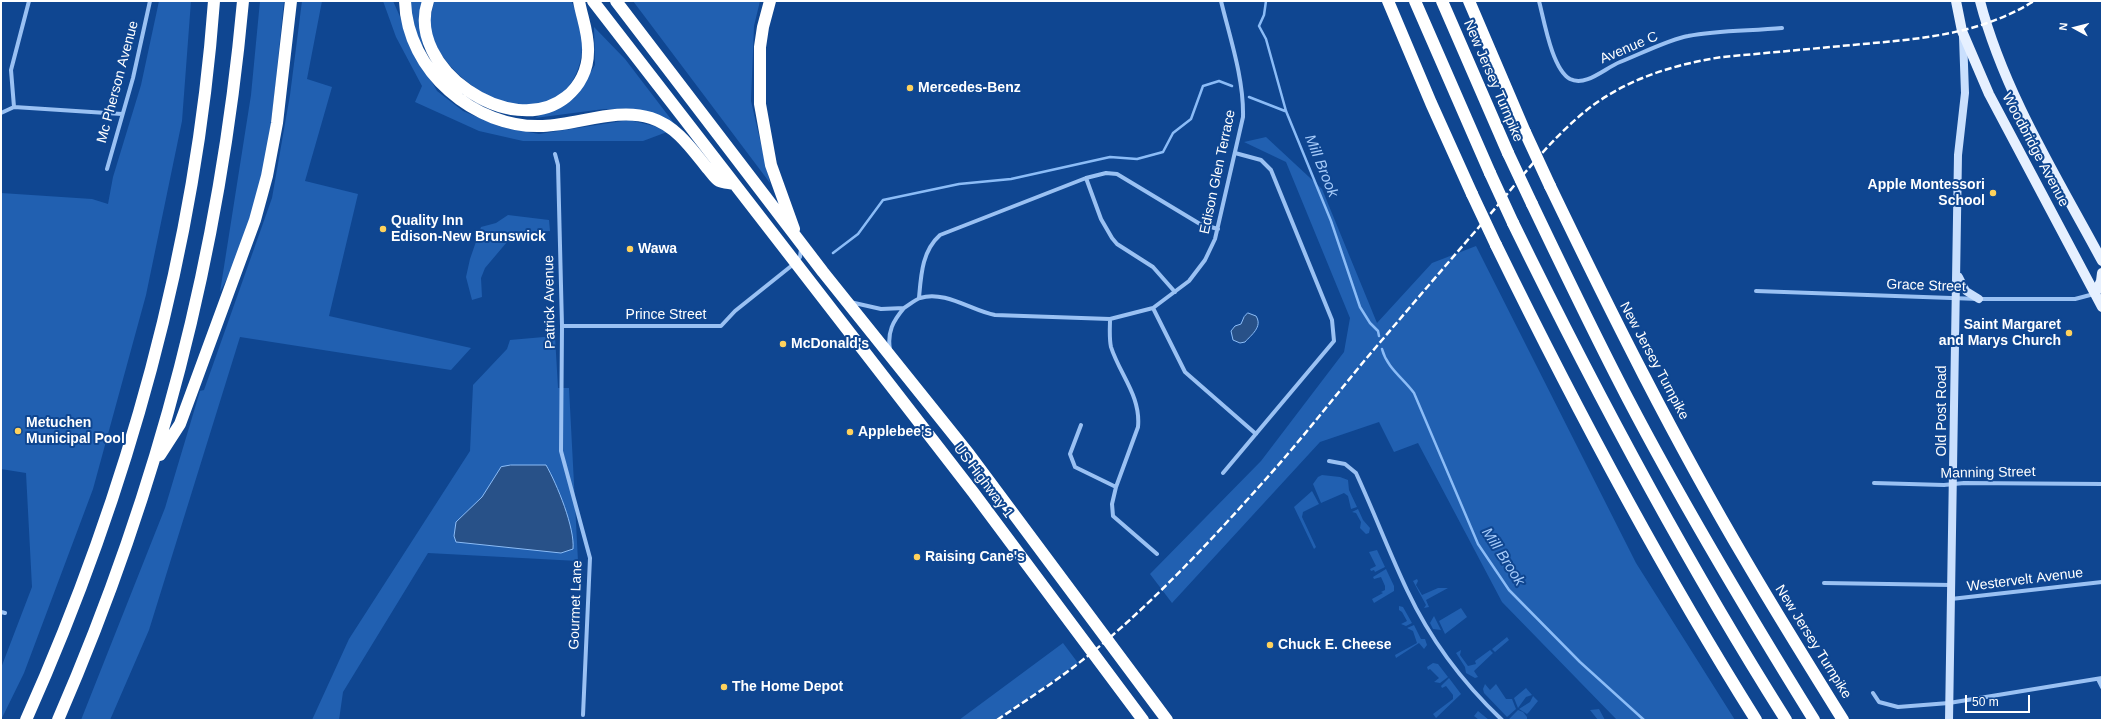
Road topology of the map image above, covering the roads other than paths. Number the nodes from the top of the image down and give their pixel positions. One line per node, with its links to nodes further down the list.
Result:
1 (29, 1): 24 (street)
2 (150, 1): 26 (street, Mc Pherson Avenue)
3 (214, 1): 71 (highway)
4 (243, 1): 55 (highway)
5 (291, 1): 55 (highway)
6 (400, 1): 21 (highway)
7 (405, 1): 21 (highway)
8 (428, 1): 9 (highway)
9 (579, 1)
10 (593, 1): 31 (highway, US Highway 1)
11 (616, 1): 33 (highway)
12 (770, 1): 33 (highway)
13 (1221, 1): 27 (street, Edison Glen Terrace)
14 (1388, 1): 76 (highway, bridge)
15 (1416, 1): 77 (highway, bridge)
16 (1442, 1): 78 (highway, New Jersey Turnpike, bridge)
17 (1469, 1): 79 (highway, New Jersey Turnpike, bridge)
18 (1539, 1): 22 (street, Avenue C)
19 (1956, 1): 23 (main road, Woodbridge Avenue)
20 (1980, 1): 34 (main road, Woodbridge Avenue)
21 (406, 14): 31 (highway)
22 (1782, 28)
23 (1962, 31): 36 (street, Old Post Road); 40 (main road, Woodbridge Avenue)
24 (14, 106): 25 (street); 26 (street)
25 (1, 113)
26 (122, 114): 29 (street, Mc Pherson Avenue)
27 (1235, 153): 32 (street, Edison Glen Terrace); 52 (street)
28 (555, 154): 49 (street, Patrick Avenue)
29 (107, 169)
30 (1086, 178): 32 (street); 39 (street); 41 (street)
31 (734, 184): 35 (highway, US Highway 1)
32 (1218, 229): 39 (street, Edison Glen Terrace)
33 (799, 240): 35 (street); 44 (highway)
34 (2102, 261)
35 (796, 263): 49 (street, Prince Street); 73 (highway, US Highway 1)
36 (1956, 268): 42 (street, Old Post Road); 43 (street)
37 (2102, 273): 40 (main road)
38 (1756, 291): 42 (street, Grace Street)
39 (1175, 292): 47 (street, Edison Glen Terrace)
40 (2095, 294): 43 (street, Grace Street); 45 (main road, Woodbridge Avenue)
41 (919, 298): 46 (street); 48 (street, Edison Glen Terrace)
42 (1955, 298): 43 (street, Grace Street); 58 (street, Old Post Road)
43 (1980, 299)
44 (846, 301): 46 (street); 50 (highway)
45 (2102, 307)
46 (904, 308): 50 (street)
47 (1153, 308): 48 (street, Edison Glen Terrace); 52 (street)
48 (1110, 319): 60 (street)
49 (562, 326): 53 (street, Patrick Avenue)
50 (891, 358): 74 (highway)
51 (1081, 425): 60 (street)
52 (1256, 434): 56 (street)
53 (561, 451): 70 (street, Gourmet Lane)
54 (1328, 461): 75 (street)
55 (153, 465): 72 (highway)
56 (1223, 473)
57 (1874, 483): 58 (street, Manning Street)
58 (1954, 484): 59 (street, Manning Street); 64 (street, Old Post Road)
59 (2102, 484)
60 (1116, 486): 61 (street)
61 (1157, 554)
62 (2102, 582): 65 (street, Westervelt Avenue)
63 (1824, 583): 64 (street, Westervelt Avenue)
64 (1952, 586): 65 (street, Old Post Road)
65 (1951, 599): 69 (street, Old Post Road)
66 (2100, 678): 67 (street); 69 (street)
67 (2102, 687)
68 (1873, 693): 69 (street)
69 (1949, 702): 80 (street, Old Post Road)
70 (583, 715)
71 (26, 720)
72 (58, 720)
73 (1143, 720)
74 (1167, 720)
75 (1502, 720)
76 (1756, 720)
77 (1786, 720)
78 (1814, 720)
79 (1843, 720)
80 (1949, 720)

